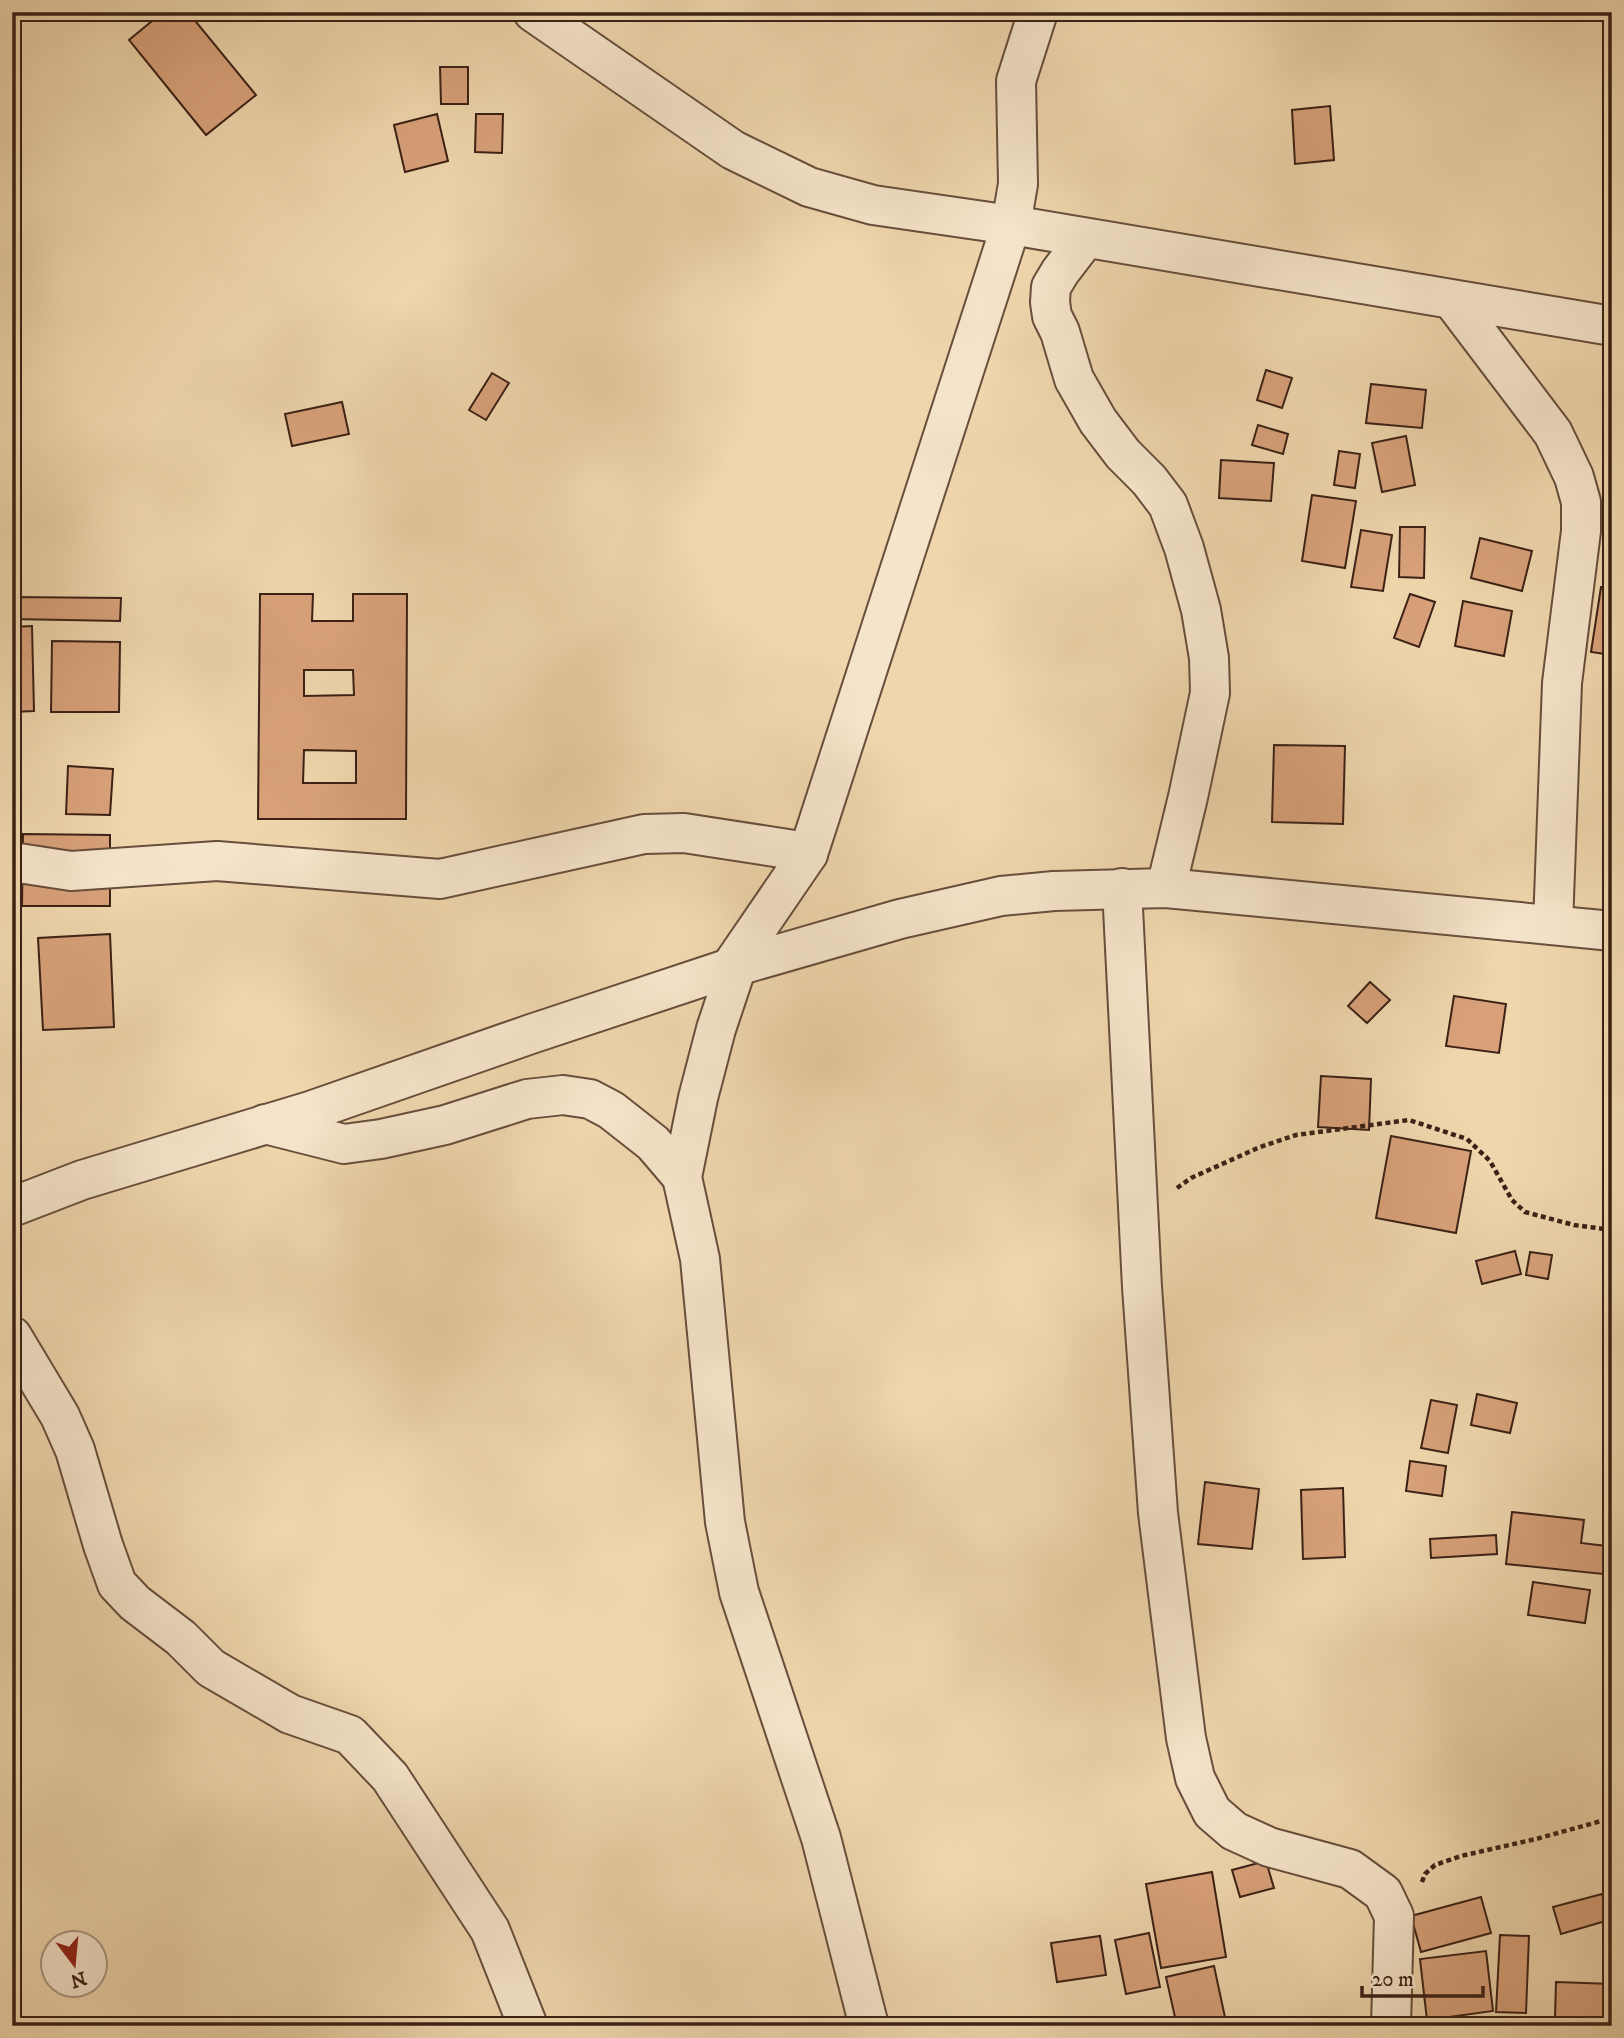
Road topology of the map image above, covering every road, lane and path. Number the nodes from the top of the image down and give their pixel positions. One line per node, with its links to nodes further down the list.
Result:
1 (533, 12): 3 (street)
2 (1038, 12): 3 (street)
3 (1011, 225): 4 (street); 7 (street)
4 (1086, 238): 5 (street); 10 (street)
5 (1453, 301): 6 (street); 11 (street)
6 (1612, 326)
7 (808, 854): 8 (street); 13 (street)
8 (12, 862)
9 (1122, 888): 10 (street); 13 (street); 17 (street)
10 (1166, 888): 11 (street)
11 (1553, 925): 12 (street)
12 (1612, 931)
13 (733, 967): 14 (street); 15 (street)
14 (265, 1124): 15 (street); 16 (street)
15 (682, 1177): 23 (street)
16 (12, 1207)
17 (1139, 1227): 18 (path); 24 (street)
18 (1612, 1230)
19 (12, 1336): 22 (street)
20 (1612, 1818): 21 (path)
21 (1420, 1886)
22 (527, 2026)
23 (869, 2026)
24 (1391, 2026)

